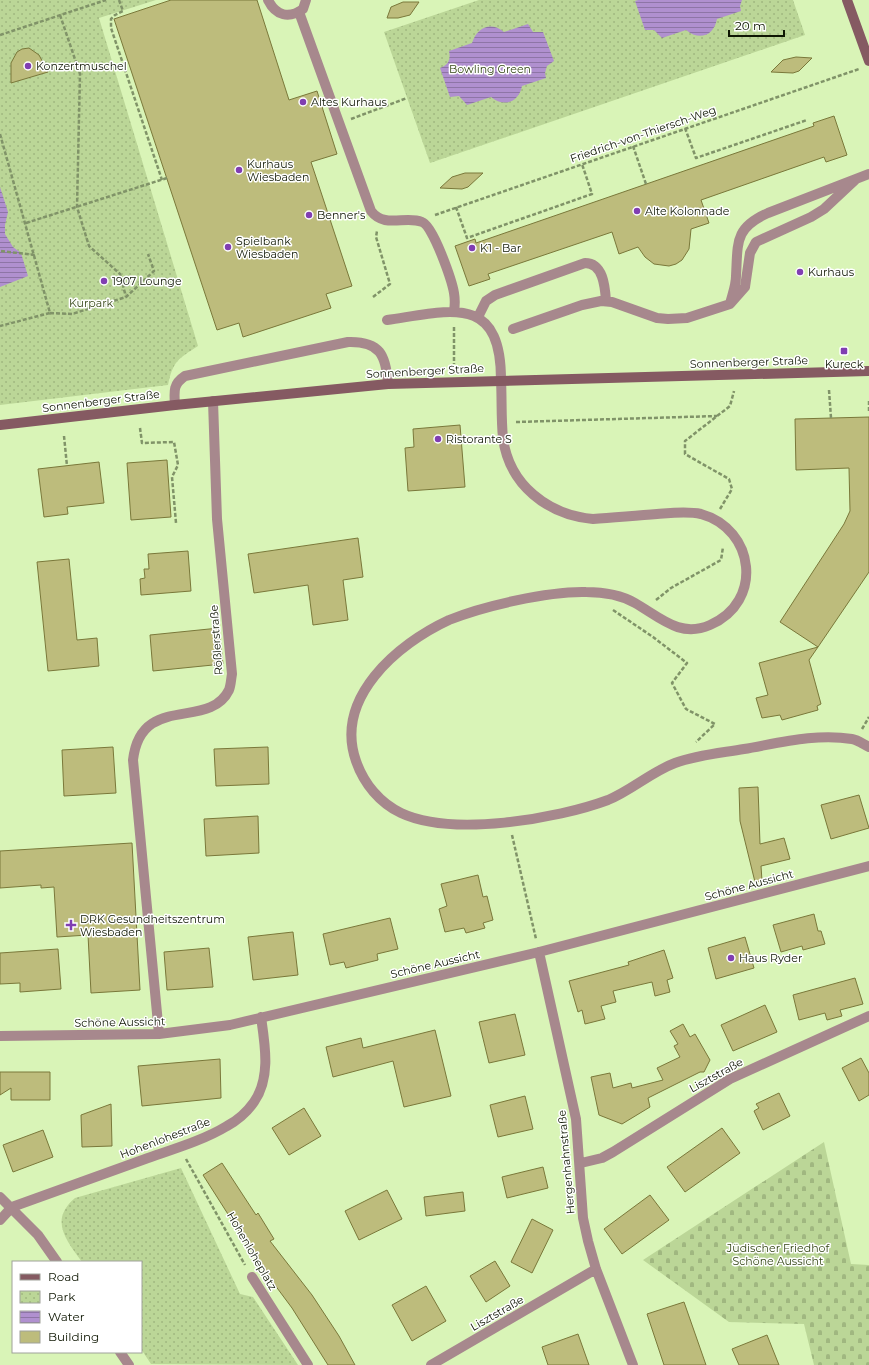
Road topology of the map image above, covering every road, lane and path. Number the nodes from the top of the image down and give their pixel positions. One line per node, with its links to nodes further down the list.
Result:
1 (106, 0): 7 (path)
2 (119, 0): 19 (path)
3 (268, 0): 6 (street)
4 (306, 0): 6 (street)
5 (847, 0): 9 (main road)
6 (299, 12): 12 (street)
7 (60, 15): 8 (path); 22 (path)
8 (0, 35)
9 (865, 64): 13 (path, Friedrich-von-Thiersch-Weg)
10 (407, 98): 12 (path)
11 (807, 120): 13 (path)
12 (340, 123): 24 (street)
13 (685, 128): 15 (path, Friedrich-von-Thiersch-Weg)
14 (0, 134): 25 (path)
15 (633, 146): 16 (path, Friedrich-von-Thiersch-Weg); 21 (path)
16 (582, 164): 23 (path, Friedrich-von-Thiersch-Weg); 23 (path)
17 (869, 174): 20 (street)
18 (167, 178): 19 (path)
19 (162, 180): 22 (path)
20 (855, 180): 33 (street); 33 (street)
21 (646, 184)
22 (77, 207): 25 (path); 30 (path)
23 (456, 207): 26 (path, Friedrich-von-Thiersch-Weg)
24 (382, 219): 26 (street); 31 (path)
25 (26, 223): 29 (path)
26 (427, 224): 34 (street)
27 (1, 251): 29 (path)
28 (148, 254): 30 (path)
29 (35, 255): 35 (path)
30 (126, 297): 35 (path)
31 (373, 297)
32 (606, 301): 33 (street); 36 (street); 39 (street)
33 (730, 304)
34 (454, 311): 36 (street); 37 (street)
35 (50, 313): 38 (path)
36 (478, 317): 45 (street)
37 (387, 320)
38 (0, 326)
39 (513, 329)
40 (453, 335): 41 (path)
41 (454, 364)
42 (869, 366): 43 (main road, Sonnenberger Straße)
43 (852, 370): 44 (main road, Sonnenberger Straße); 45 (main road, Sonnenberger Straße)
44 (869, 371)
45 (501, 380): 46 (main road, Sonnenberger Straße); 55 (street)
46 (388, 384): 49 (main road, Sonnenberger Straße); 51 (street)
47 (830, 390): 54 (path)
48 (734, 391): 53 (path)
49 (213, 401): 51 (main road, Sonnenberger Straße); 72 (street, Rößlerstraße)
50 (869, 401): 52 (path)
51 (175, 405): 56 (main road, Sonnenberger Straße)
52 (869, 411)
53 (717, 416): 55 (path); 60 (path)
54 (831, 418)
55 (503, 423): 60 (street)
56 (0, 425)
57 (140, 428): 61 (path)
58 (64, 436): 59 (path)
59 (67, 466)
60 (714, 519): 64 (street)
61 (176, 523)
62 (720, 560): 64 (path)
63 (598, 593): 64 (street); 65 (path); 67 (street)
64 (644, 609)
65 (693, 744)
66 (869, 747): 67 (street)
67 (510, 822): 69 (path)
68 (869, 866): 69 (street, Schöne Aussicht)
69 (539, 952): 71 (street, Schöne Aussicht); 75 (street, Hergenhahnstraße)
70 (869, 1016): 75 (street, Lisztstraße)
71 (261, 1017): 72 (street, Schöne Aussicht); 74 (street, Hohenlohestraße)
72 (159, 1034): 73 (street, Schöne Aussicht)
73 (0, 1036)
74 (179, 1147): 77 (street, Hohenlohestraße); 81 (path, Hohenloheplatz)
75 (581, 1163): 80 (street, Hergenhahnstraße)
76 (0, 1197): 77 (street)
77 (12, 1207): 78 (street, Hohenlohestraße); 79 (street)
78 (0, 1220)
79 (56, 1261)
80 (596, 1269): 85 (street, Lisztstraße); 86 (street, Hergenhahnstraße)
81 (252, 1277): 84 (street, Hohenloheplatz)
82 (121, 1353): 83 (street)
83 (129, 1365)
84 (308, 1365)
85 (431, 1365)
86 (633, 1365)

